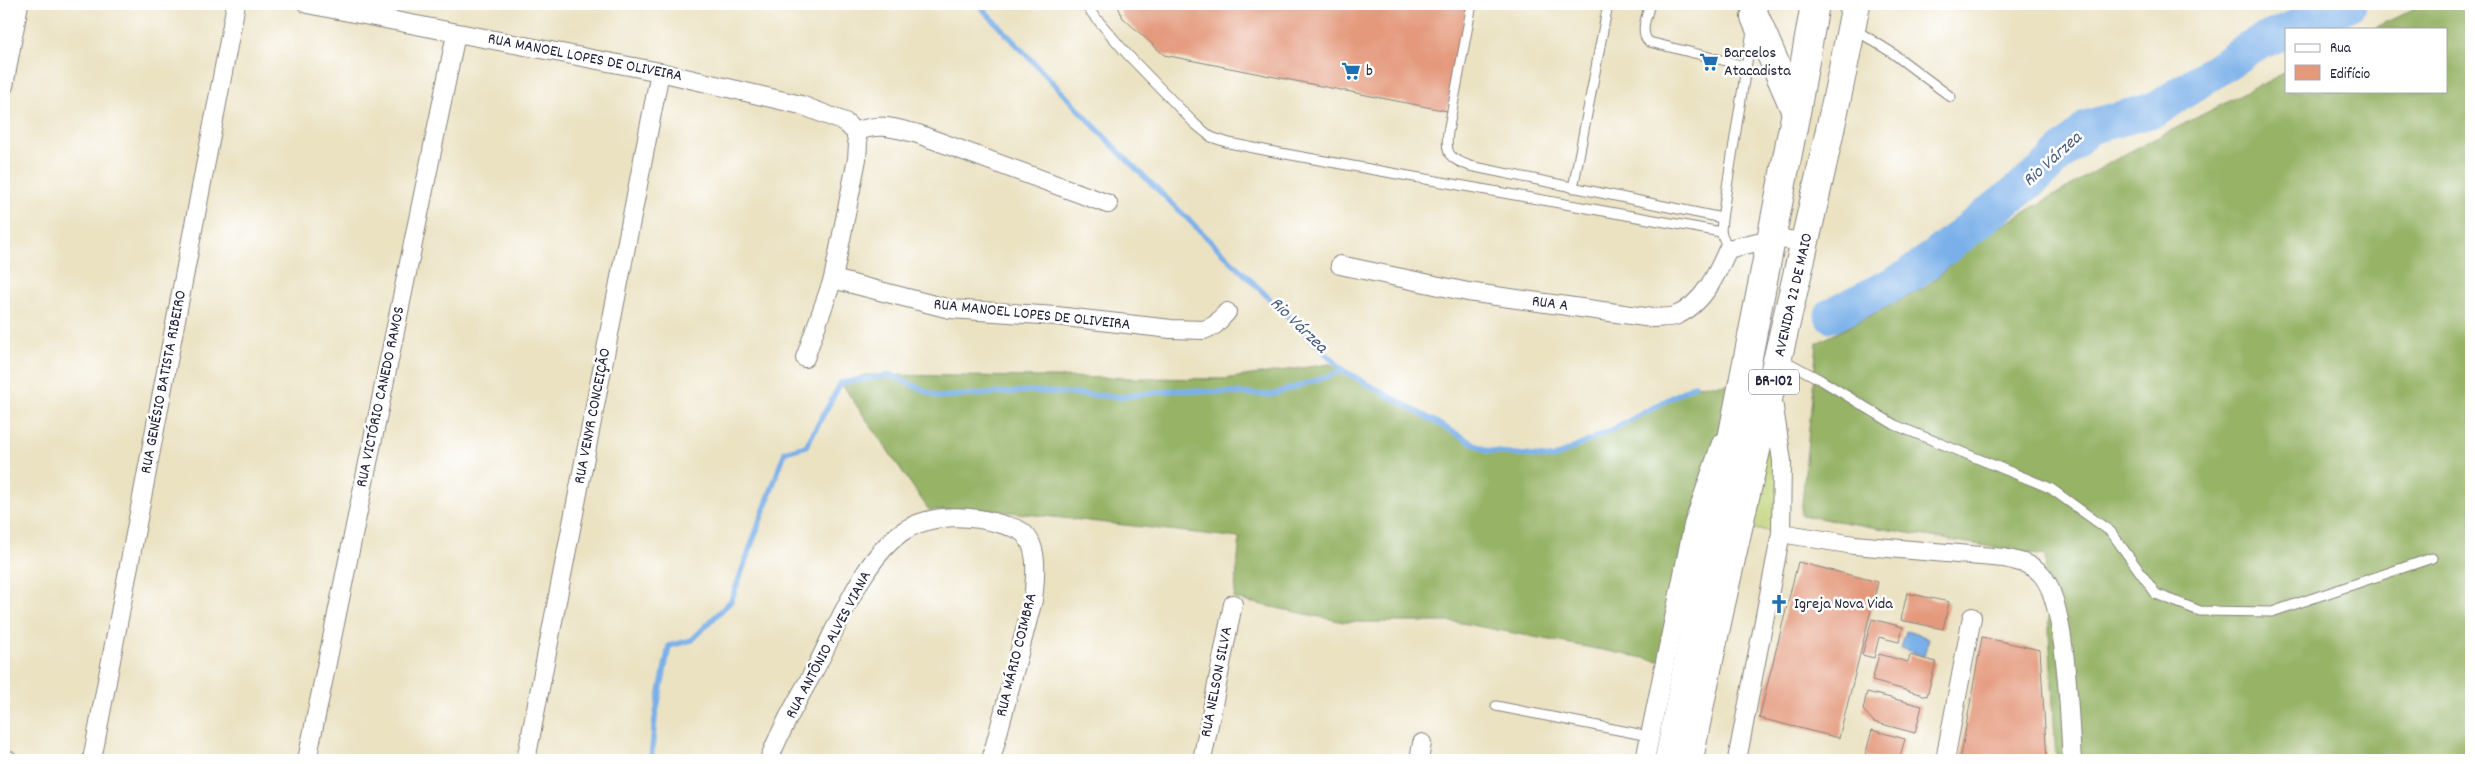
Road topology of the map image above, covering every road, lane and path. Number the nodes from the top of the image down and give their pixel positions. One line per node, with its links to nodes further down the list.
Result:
1 (19, 4): 14 (street)
2 (236, 4): 42 (street, RUA GENÉSIO BATISTA RIBEIRO)
3 (307, 4): 11 (street, RUA MANOEL LOPES DE OLIVEIRA)
4 (1084, 4): 21 (lane)
5 (1472, 4): 18 (lane)
6 (1608, 4): 18 (lane)
7 (1650, 4): 12 (lane)
8 (1815, 4): 16 (main road, AVENIDA 22 DE MAIO / BR-102)
9 (1756, 14): 12 (lane); 16 (main road)
10 (1854, 16): 15 (lane); 23 (main road, AVENIDA 22 DE MAIO / BR-102)
11 (456, 34): 13 (street, RUA MANOEL LOPES DE OLIVEIRA); 43 (street, RUA VICTÓRIO CANEDO RAMOS)
12 (1746, 66): 20 (lane)
13 (660, 72): 17 (street, RUA MANOEL LOPES DE OLIVEIRA); 44 (street, RUA VENYR CONCEIÇÃO)
14 (4, 86)
15 (1950, 98)
16 (1796, 112): 22 (main road, AVENIDA 22 DE MAIO / BR-102)
17 (855, 132): 19 (street); 26 (street)
18 (1573, 188): 20 (lane)
19 (1108, 204)
20 (1722, 218): 21 (lane)
21 (1721, 232): 24 (lane)
22 (1770, 239): 23 (street); 24 (street); 30 (main road, AVENIDA 22 DE MAIO / BR-102)
23 (1807, 241): 29 (main road, AVENIDA 22 DE MAIO / BR-102)
24 (1728, 249): 25 (street, RUA A)
25 (1340, 265)
26 (833, 279): 27 (street, RUA MANOEL LOPES DE OLIVEIRA); 28 (street)
27 (1226, 312)
28 (805, 358)
29 (1779, 358): 31 (main road, AVENIDA 22 DE MAIO / BR-102); 34 (lane)
30 (1745, 379): 38 (street, AVENIDA 22 DE MAIO); 50 (main road, AVENIDA 22 DE MAIO / BR-102)
31 (1772, 392): 33 (street); 51 (main road, AVENIDA 22 DE MAIO / BR-102)
32 (984, 519): 45 (street, RUA ANTÔNIO ALVES VIANA); 46 (street, RUA MÁRIO COIMBRA)
33 (1781, 533): 52 (street); 54 (street)
34 (2432, 558)
35 (1233, 604): 47 (street, RUA NELSON SILVA)
36 (1972, 618): 53 (street)
37 (1496, 706): 38 (lane)
38 (1649, 736): 49 (street, AVENIDA 22 DE MAIO)
39 (1422, 742): 48 (street)
40 (4, 759): 41 (street)
41 (8, 760)
42 (92, 760)
43 (307, 760)
44 (526, 760)
45 (770, 760)
46 (991, 760)
47 (1202, 760)
48 (1419, 760)
49 (1645, 760)
50 (1670, 760)
51 (1689, 760)
52 (1737, 760)
53 (1945, 760)
54 (2072, 760)

